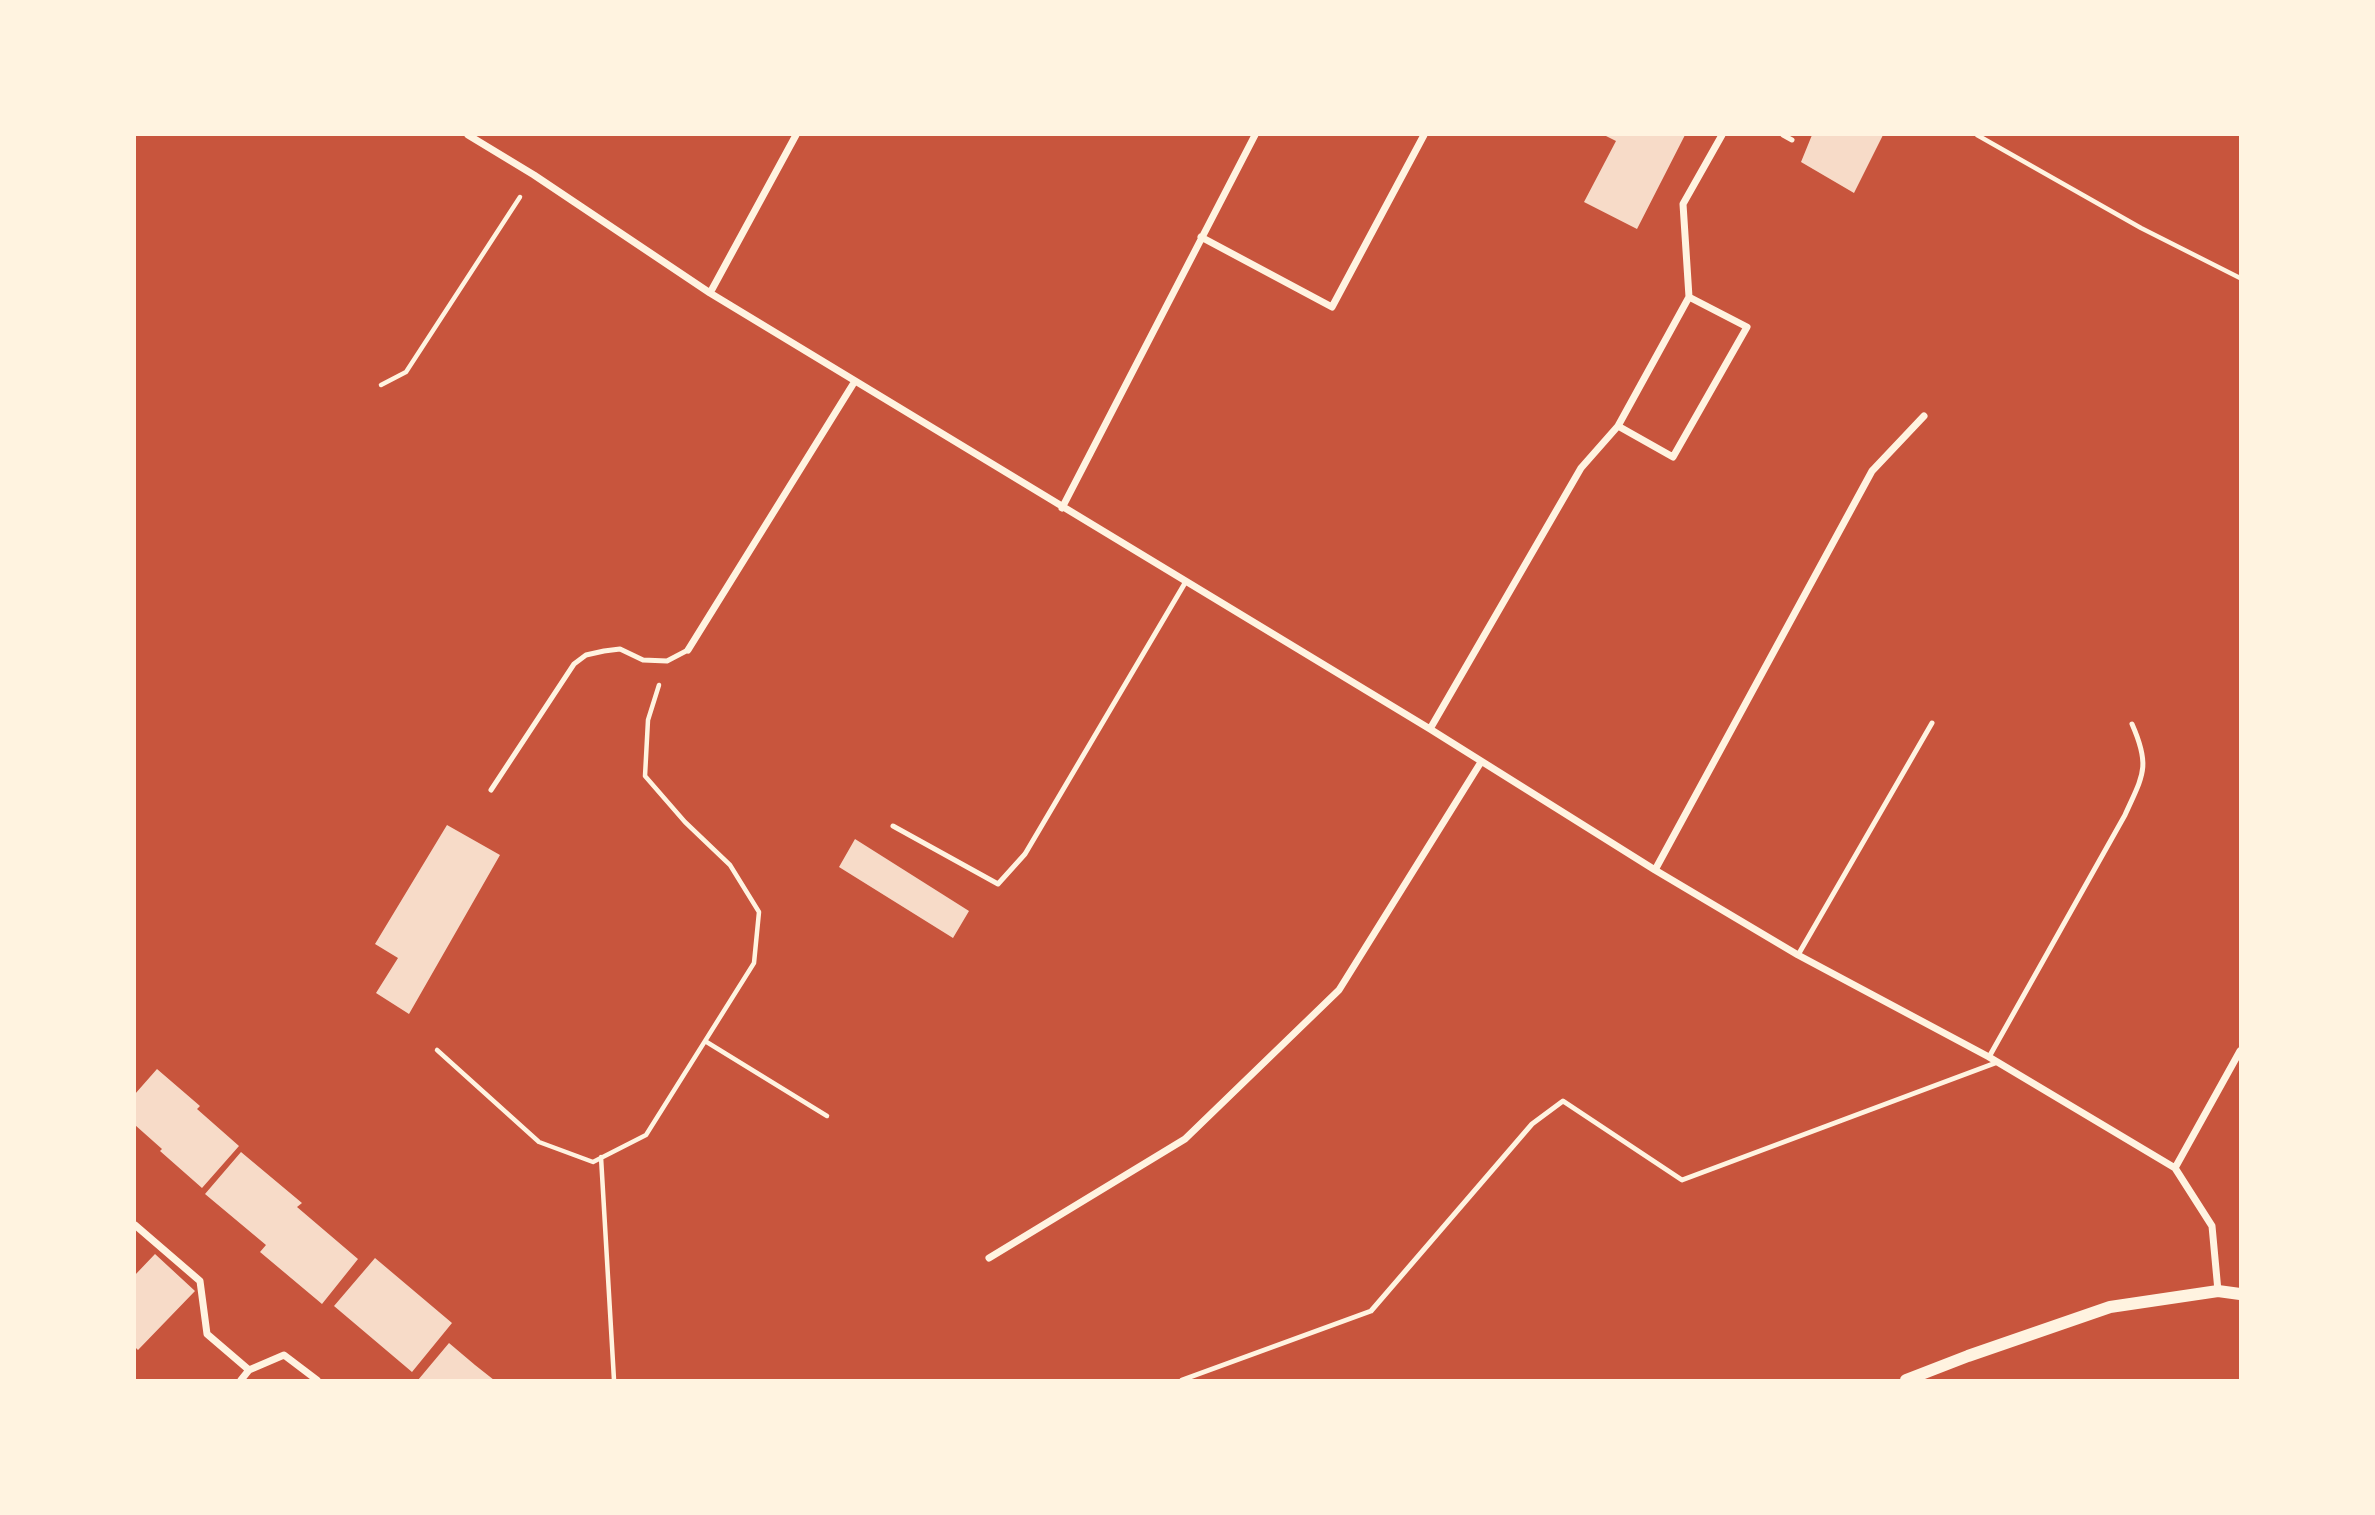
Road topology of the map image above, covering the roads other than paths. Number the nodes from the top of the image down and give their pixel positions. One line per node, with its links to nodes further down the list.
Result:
1 (468, 135): 9 (street)
2 (796, 135): 9 (street)
3 (1255, 135): 8 (street)
4 (1424, 135): 8 (street)
5 (1722, 135): 10 (street)
6 (1783, 135): 7 (lane)
7 (1792, 139)
8 (1200, 237): 14 (street)
9 (710, 293): 11 (street)
10 (1689, 297): 13 (street); 13 (street)
11 (855, 381): 14 (street); 16 (street)
12 (1924, 416): 23 (street)
13 (1618, 426): 19 (street)
14 (1062, 508): 15 (street)
15 (1185, 583): 19 (street); 22 (lane)
16 (688, 650): 21 (lane)
17 (1932, 723): 24 (lane)
18 (2132, 724): 26 (lane)
19 (1430, 729): 20 (street)
20 (1481, 762): 23 (street); 30 (street)
21 (491, 790)
22 (893, 827)
23 (1655, 870): 24 (street)
24 (1798, 955): 26 (street)
25 (2240, 1051): 28 (street)
26 (1989, 1057): 27 (street)
27 (1998, 1062): 28 (street); 36 (lane)
28 (2175, 1168): 31 (street)
29 (135, 1225): 33 (street)
30 (989, 1258)
31 (2218, 1291): 32 (street); 37 (street)
32 (2240, 1294)
33 (249, 1370): 34 (street); 35 (street)
34 (241, 1380)
35 (317, 1380)
36 (1182, 1380)
37 (1906, 1380)

